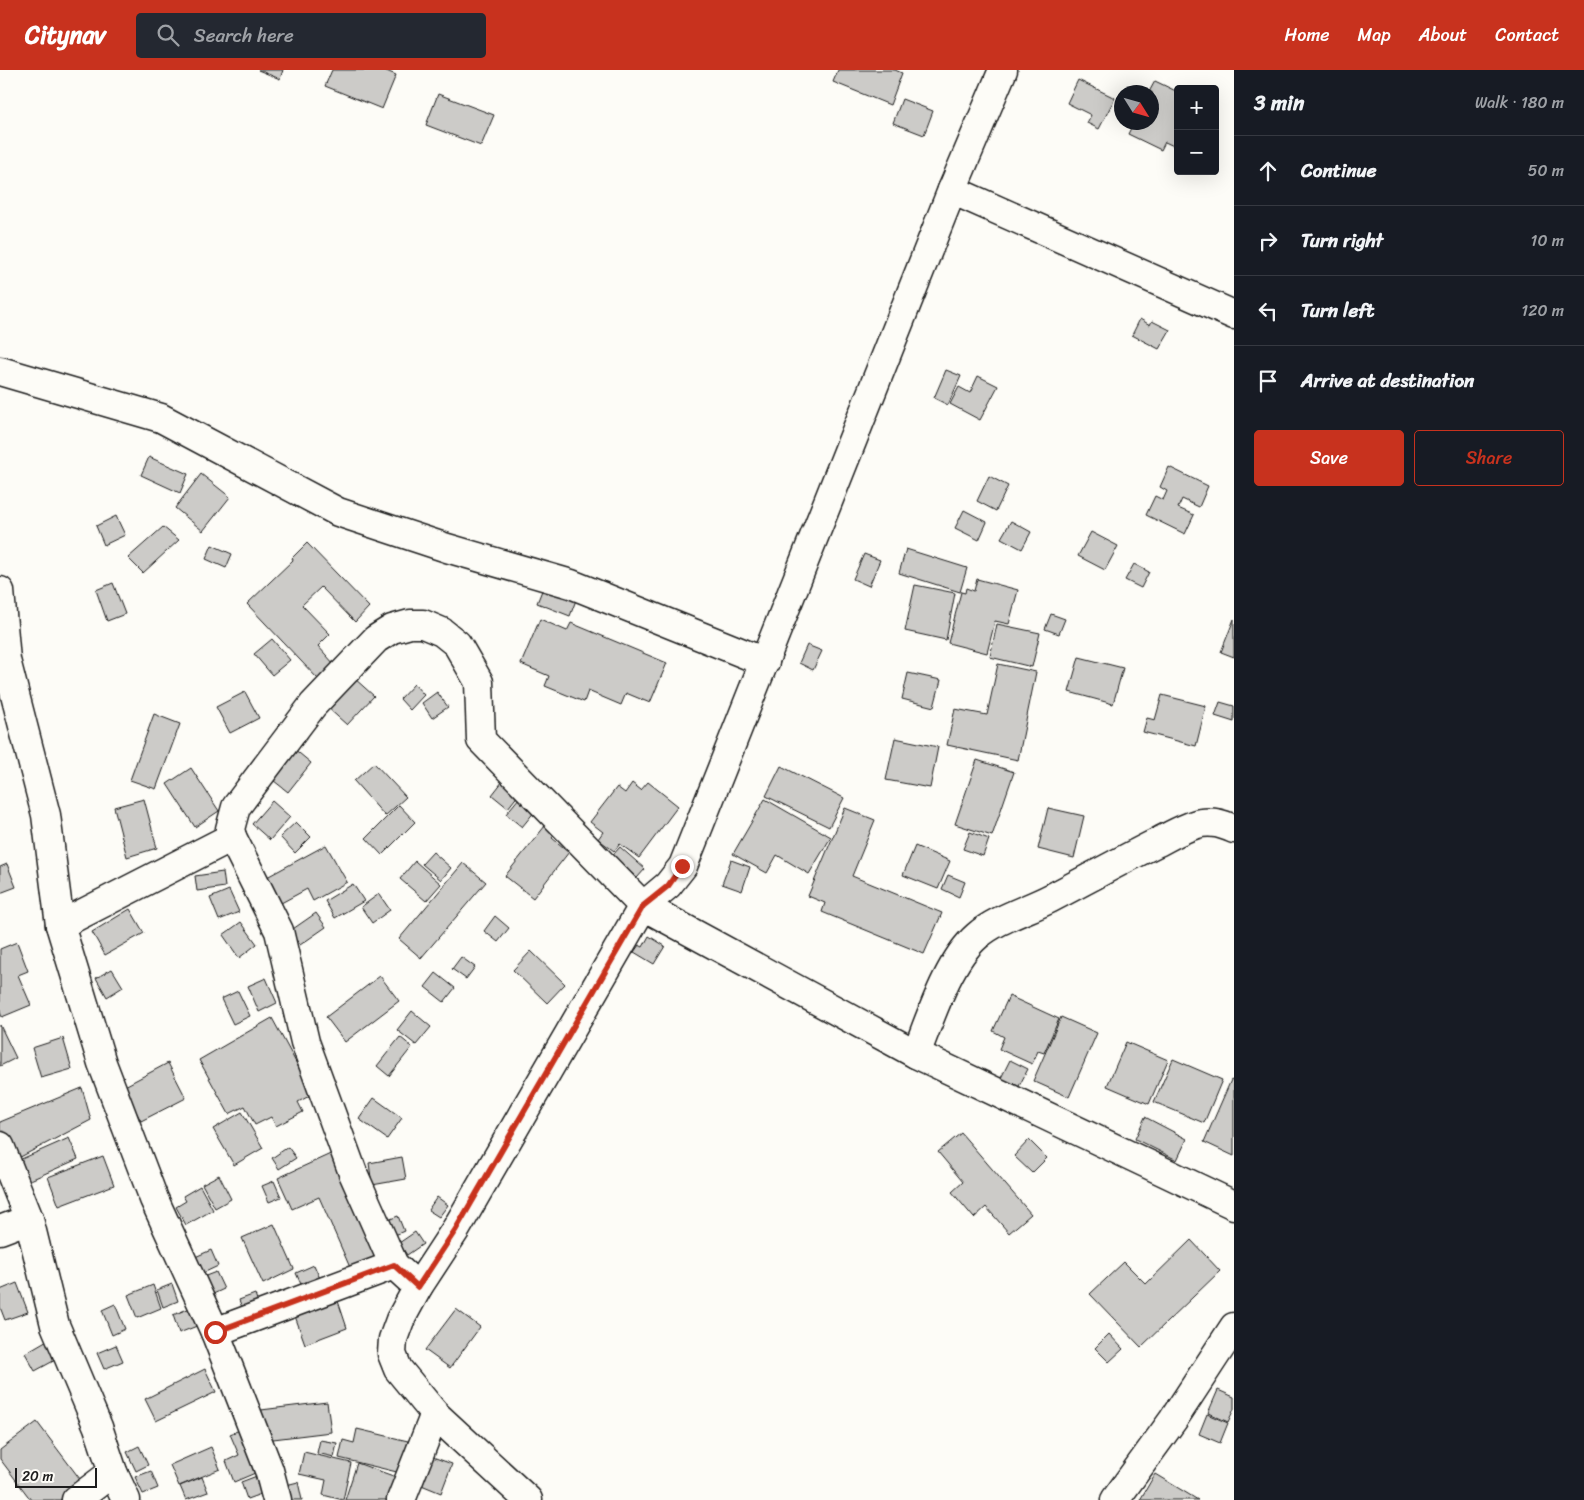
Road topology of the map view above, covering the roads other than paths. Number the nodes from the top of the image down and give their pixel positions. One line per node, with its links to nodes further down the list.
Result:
1 (1003, 70): 2 (street)
2 (952, 190): 3 (street); 6 (street)
3 (1234, 315)
4 (0, 371): 6 (street)
5 (0, 591): 10 (street)
6 (765, 662): 9 (street)
7 (1234, 829): 11 (street)
8 (232, 837): 9 (street); 10 (street); 16 (street)
9 (643, 906): 11 (street); 17 (street)
10 (60, 925): 19 (street)
11 (916, 1054): 13 (street)
12 (0, 1146): 14 (street)
13 (1234, 1205)
14 (29, 1219): 15 (street); 21 (street)
15 (0, 1230)
16 (394, 1265): 17 (street); 19 (street)
17 (418, 1287): 20 (street)
18 (1234, 1326): 27 (street)
19 (215, 1332): 24 (street)
20 (435, 1414): 25 (street); 26 (street)
21 (114, 1472): 22 (street); 23 (street)
22 (76, 1500)
23 (126, 1500)
24 (277, 1500)
25 (401, 1500)
26 (528, 1500)
27 (1115, 1500)

